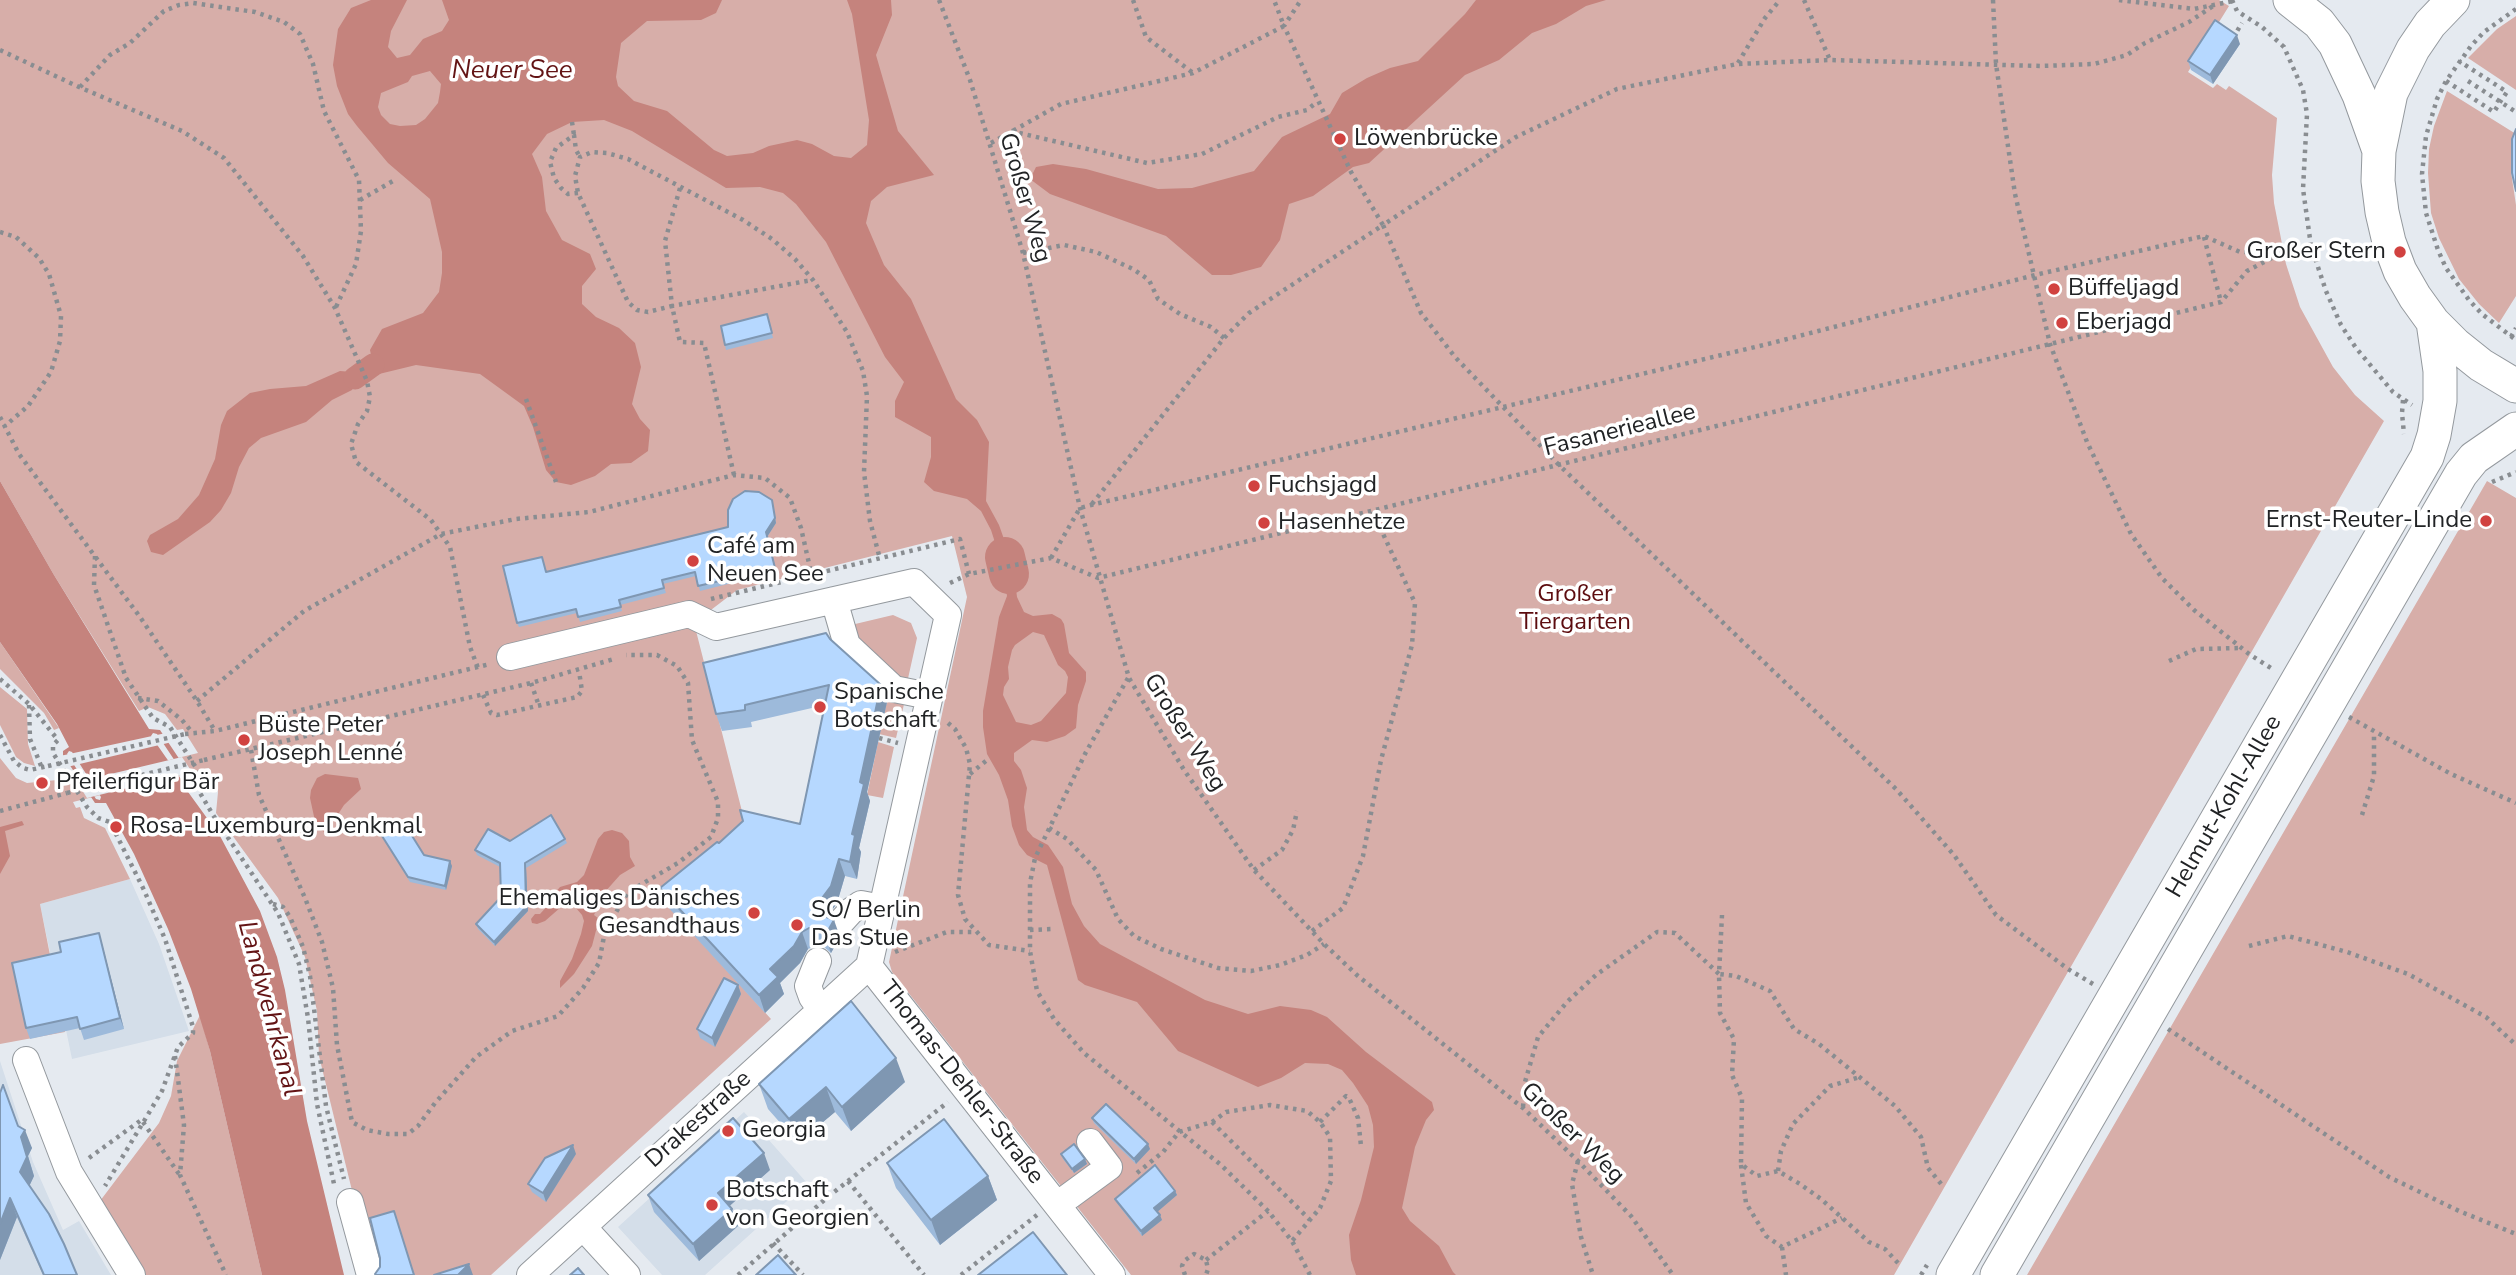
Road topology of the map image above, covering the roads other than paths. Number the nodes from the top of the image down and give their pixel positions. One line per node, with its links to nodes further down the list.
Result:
1 (2453, 0): 3 (main road)
2 (2278, 10): 3 (main road)
3 (2379, 151): 4 (main road)
4 (2433, 322): 5 (main road); 25 (main road, Helmut-Kohl-Allee)
5 (2516, 386)
6 (2516, 429): 26 (main road, Helmut-Kohl-Allee)
7 (834, 600): 8 (street); 9 (street); 9 (street, Thomas-Dehler-Straße)
8 (510, 657)
9 (935, 707): 10 (street, Thomas-Dehler-Straße)
10 (882, 908): 11 (street); 13 (street, Thomas-Dehler-Straße)
11 (841, 922)
12 (818, 961): 14 (street)
13 (869, 966): 14 (street, Drakestraße); 18 (street, Thomas-Dehler-Straße)
14 (821, 1010): 19 (street, Drakestraße)
15 (26, 1059): 20 (street)
16 (1090, 1142): 18 (street)
17 (348, 1200): 21 (street)
18 (1048, 1210): 24 (street, Thomas-Dehler-Straße)
19 (583, 1227): 22 (street, Drakestraße); 23 (street)
20 (132, 1275)
21 (370, 1275)
22 (530, 1275)
23 (627, 1275)
24 (1112, 1275)
25 (1953, 1275)
26 (1997, 1275)

